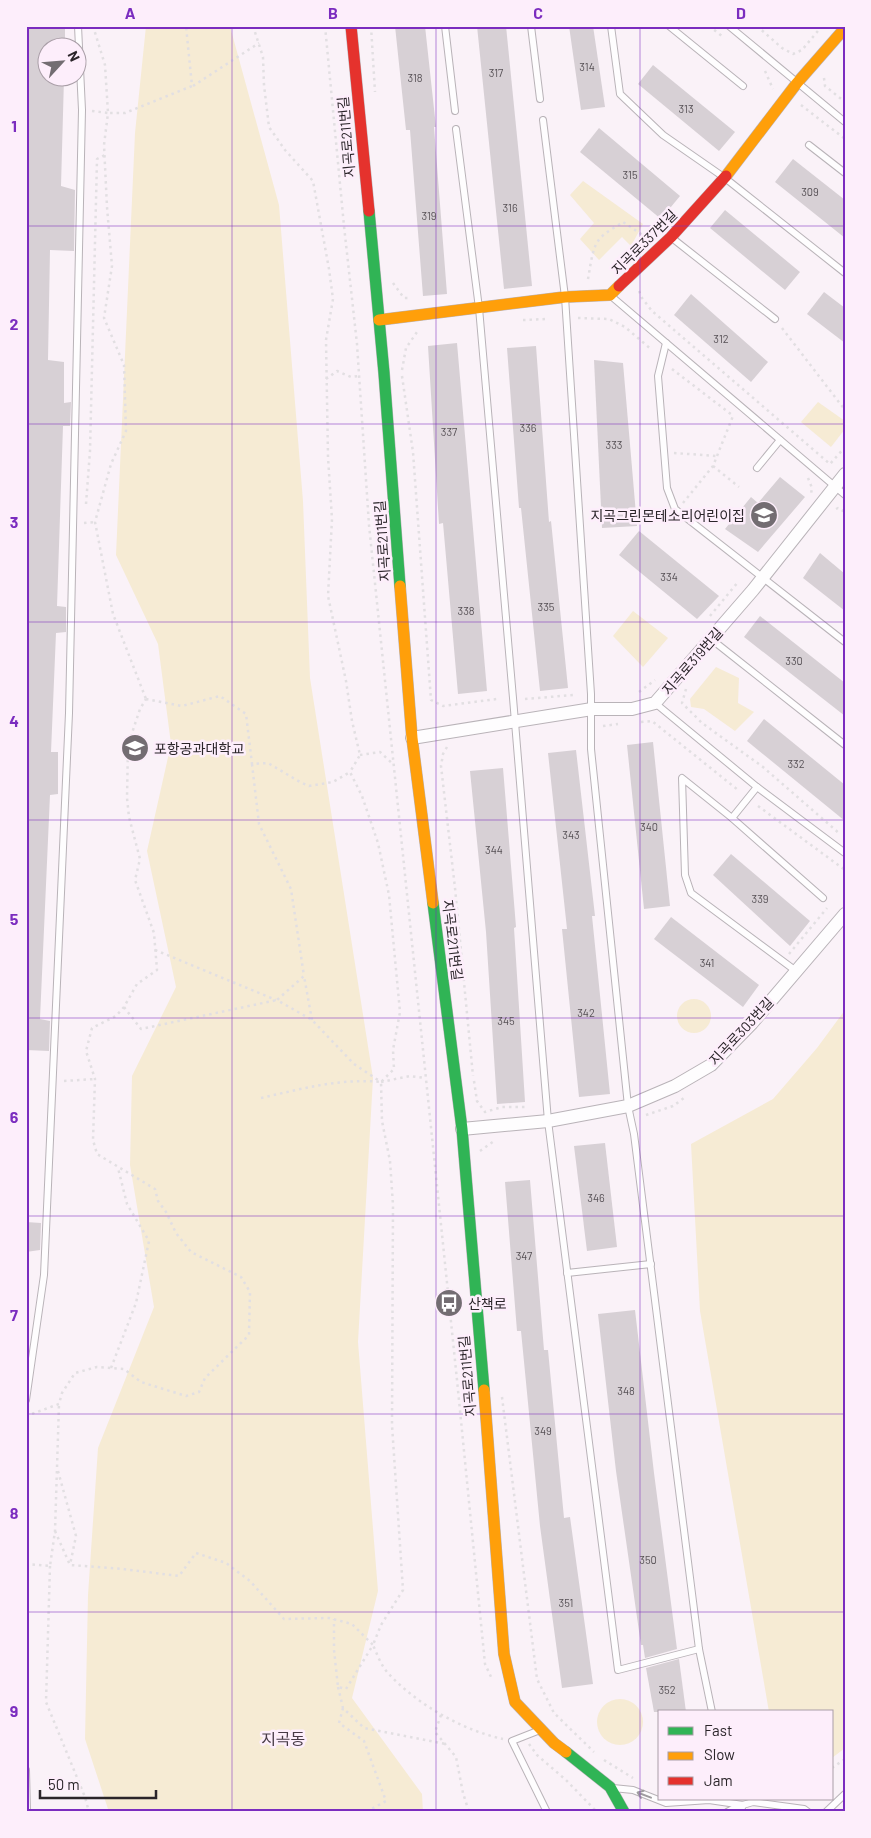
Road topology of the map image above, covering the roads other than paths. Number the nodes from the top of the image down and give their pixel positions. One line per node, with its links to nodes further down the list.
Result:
1 (78, 26): 51 (lane)
2 (351, 26): 25 (main road, 지곡로211번길)
3 (445, 26): 12 (lane)
4 (532, 26): 11 (lane)
5 (611, 26): 18 (lane)
6 (669, 26): 10 (lane)
7 (729, 26): 9 (lane)
8 (845, 28): 9 (main road, 지곡로337번길)
9 (797, 83): 14 (lane); 18 (main road, 지곡로337번길)
10 (743, 86)
11 (540, 100)
12 (455, 112)
13 (543, 120): 22 (lane)
14 (845, 122)
15 (456, 129): 23 (lane)
16 (809, 145): 17 (lane)
17 (845, 173)
18 (725, 178): 19 (main road, 지곡로337번길); 20 (lane)
19 (671, 238): 21 (main road, 지곡로337번길); 24 (lane)
20 (845, 273)
21 (610, 295): 22 (main road, 지곡로337번길); 26 (lane)
22 (565, 297): 23 (main road, 지곡로337번길); 36 (lane)
23 (479, 308): 25 (main road, 지곡로337번길); 37 (lane)
24 (775, 319)
25 (379, 320): 38 (main road, 지곡로211번길)
26 (666, 343): 27 (lane); 32 (lane)
27 (780, 440): 28 (lane); 30 (lane)
28 (757, 468)
29 (845, 474): 30 (street, 지곡로319번길)
30 (834, 487): 31 (lane); 32 (street, 지곡로319번길)
31 (845, 495)
32 (764, 577): 33 (street, 지곡로319번길); 34 (lane)
33 (711, 639): 35 (street, 지곡로319번길); 39 (lane)
34 (845, 642)
35 (655, 703): 36 (street, 지곡로319번길); 40 (lane)
36 (592, 709): 37 (street, 지곡로319번길); 46 (lane)
37 (515, 720): 38 (street, 지곡로319번길); 47 (lane)
38 (412, 738): 48 (main road, 지곡로211번길)
39 (845, 745)
40 (757, 787): 41 (lane); 42 (lane)
41 (732, 818): 43 (lane); 45 (lane)
42 (845, 853)
43 (823, 898)
44 (845, 914): 45 (street, 지곡로303번길)
45 (796, 971): 46 (street, 지곡로303번길)
46 (628, 1106): 47 (street, 지곡로303번길); 49 (lane)
47 (548, 1120): 48 (street, 지곡로303번길); 50 (lane)
48 (462, 1129): 54 (main road, 지곡로211번길)
49 (651, 1264): 50 (lane); 52 (lane)
50 (567, 1273): 52 (lane)
51 (26, 1400)
52 (700, 1649): 53 (lane)
53 (712, 1710)
54 (541, 1730): 56 (main road, 지곡로211번길); 64 (lane)
55 (26, 1770): 63 (lane)
56 (610, 1787): 59 (lane, one-way to 56); 65 (main road, 지곡로211번길)
57 (845, 1794): 69 (lane)
58 (658, 1800): 61 (lane, one-way to 58)
59 (658, 1800)
60 (709, 1800): 62 (lane, one-way to 60)
61 (709, 1800)
62 (743, 1805): 66 (lane); 67 (lane); 68 (lane)
63 (28, 1812)
64 (548, 1812)
65 (624, 1812)
66 (727, 1812)
67 (740, 1812)
68 (808, 1812)
69 (826, 1812)

